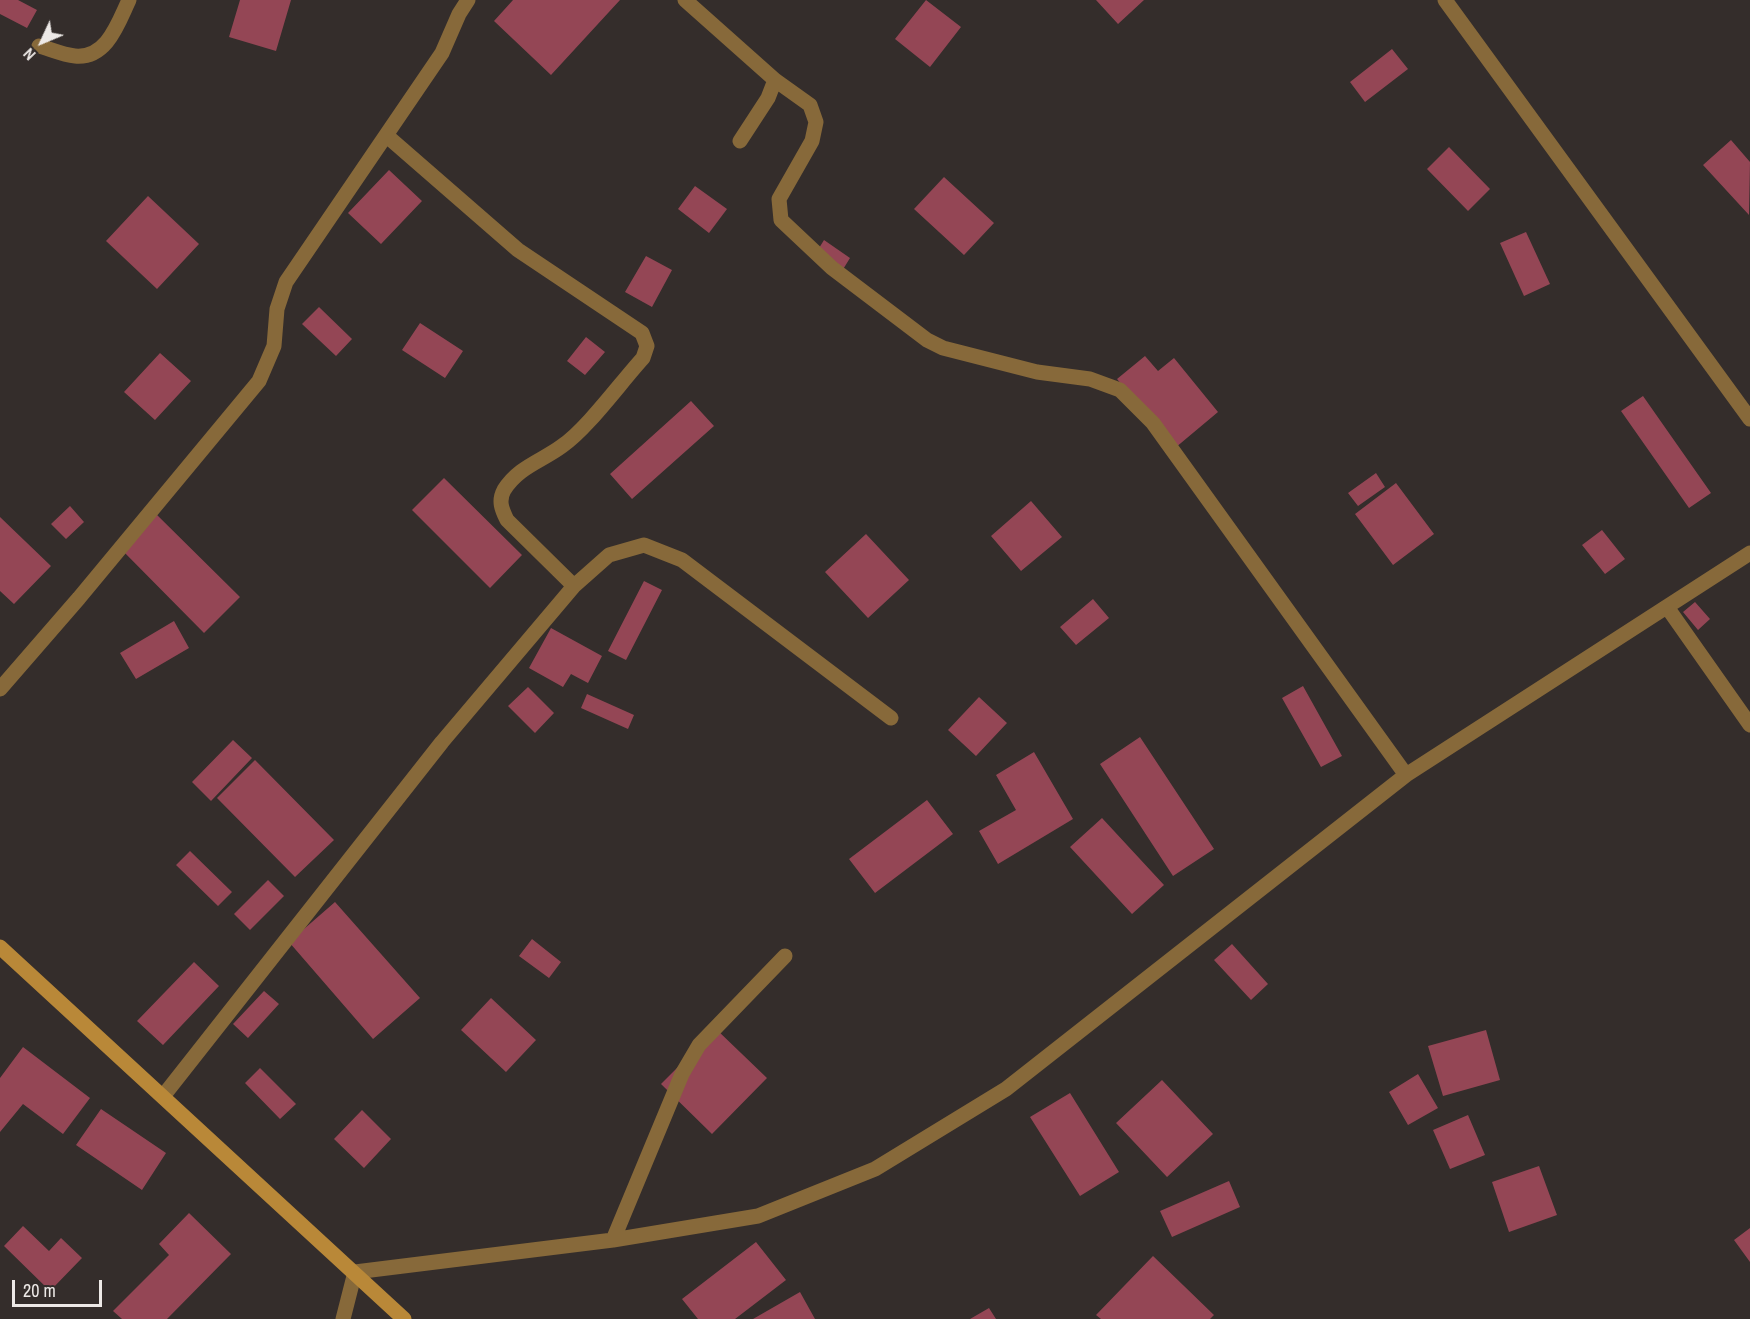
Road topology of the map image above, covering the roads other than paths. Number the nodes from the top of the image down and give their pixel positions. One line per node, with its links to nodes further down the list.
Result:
1 (129, 0): 5 (street)
2 (468, 0): 7 (street)
3 (685, 0): 6 (street)
4 (1445, 0): 9 (street)
5 (39, 46)
6 (775, 81): 8 (street); 16 (street)
7 (387, 136): 11 (street); 13 (street)
8 (740, 141)
9 (1750, 419)
10 (1750, 553): 12 (street)
11 (574, 586): 14 (street); 19 (street)
12 (1667, 606): 15 (street); 16 (street)
13 (0, 689)
14 (891, 718)
15 (1750, 725)
16 (1406, 775): 20 (street)
17 (0, 948): 19 (main road)
18 (785, 956): 20 (street)
19 (164, 1095): 21 (main road)
20 (613, 1240): 21 (street)
21 (355, 1272): 22 (street); 23 (main road)
22 (343, 1319)
23 (404, 1319)

